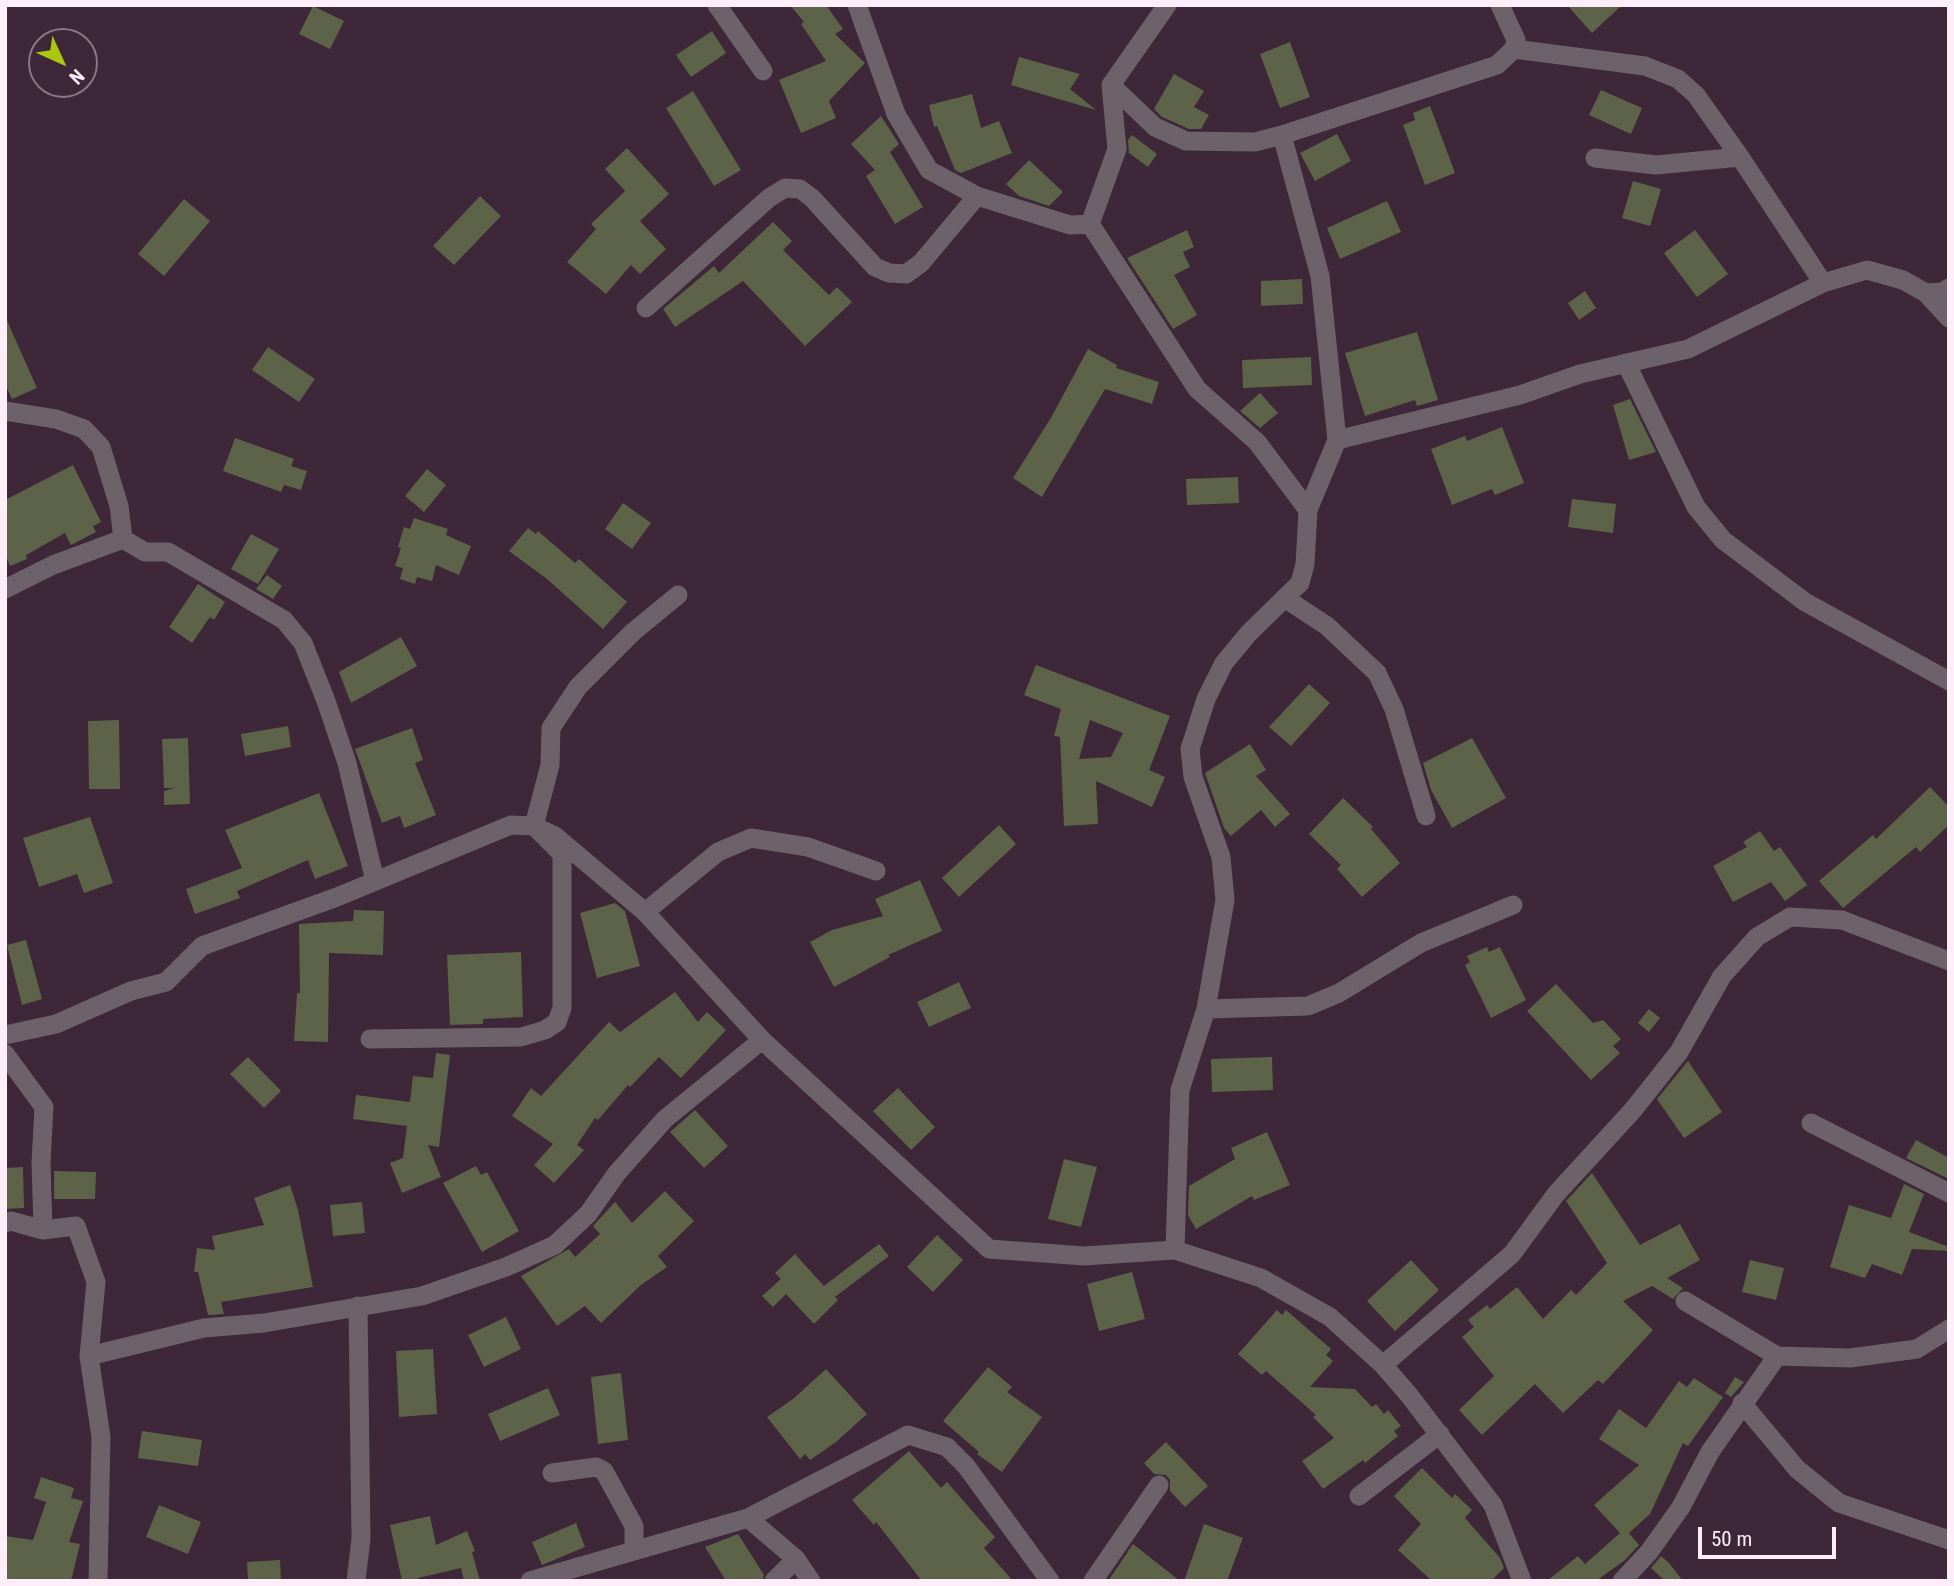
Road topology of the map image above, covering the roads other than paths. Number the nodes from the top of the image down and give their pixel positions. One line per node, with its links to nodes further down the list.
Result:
1 (717, 5): 6 (street)
2 (857, 5): 11 (street)
3 (1167, 5): 7 (street)
4 (1500, 5): 5 (street)
5 (1514, 49): 8 (street); 9 (street)
6 (763, 71)
7 (1111, 85): 8 (street); 12 (street)
8 (1282, 135): 20 (street)
9 (1740, 157): 10 (street); 13 (street)
10 (1594, 158)
11 (976, 197): 12 (street); 16 (street)
12 (1090, 224): 21 (street)
13 (1823, 283): 15 (street); 18 (street)
14 (1949, 288): 15 (street)
15 (1926, 293): 17 (street)
16 (646, 308)
17 (1949, 318)
18 (1626, 363): 20 (street); 26 (street)
19 (5, 411): 22 (street)
20 (1337, 440): 21 (street)
21 (1308, 510): 25 (street)
22 (123, 539): 23 (street); 30 (street)
23 (5, 589)
24 (678, 595): 28 (street)
25 (1286, 599): 27 (street); 34 (street)
26 (1949, 681)
27 (1426, 816)
28 (534, 827): 30 (street); 32 (street); 36 (street)
29 (876, 871): 32 (street)
30 (375, 881): 35 (street)
31 (1513, 905): 34 (street)
32 (645, 912): 37 (street)
33 (1949, 961): 49 (street)
34 (1206, 1009): 43 (street)
35 (5, 1035)
36 (370, 1039)
37 (762, 1040): 43 (street); 45 (street)
38 (5, 1054): 42 (street)
39 (1811, 1123): 40 (street)
40 (1949, 1193)
41 (5, 1223): 42 (street)
42 (43, 1230): 47 (street)
43 (1175, 1250): 49 (street)
44 (1685, 1301): 48 (street)
45 (358, 1306): 47 (street); 60 (street)
46 (1949, 1329): 48 (street)
47 (89, 1356): 59 (street)
48 (1777, 1356): 50 (street)
49 (1383, 1365): 51 (street)
50 (1742, 1403): 56 (street); 67 (street)
51 (1440, 1434): 54 (street); 66 (street)
52 (552, 1473): 57 (street)
53 (1159, 1485): 65 (street)
54 (1359, 1496)
55 (748, 1518): 57 (street); 58 (street); 64 (street)
56 (1949, 1540)
57 (634, 1551): 61 (street)
58 (796, 1559): 62 (street); 63 (street)
59 (98, 1581)
60 (356, 1581)
61 (530, 1581)
62 (774, 1581)
63 (811, 1581)
64 (1050, 1581)
65 (1093, 1581)
66 (1522, 1581)
67 (1622, 1581)

